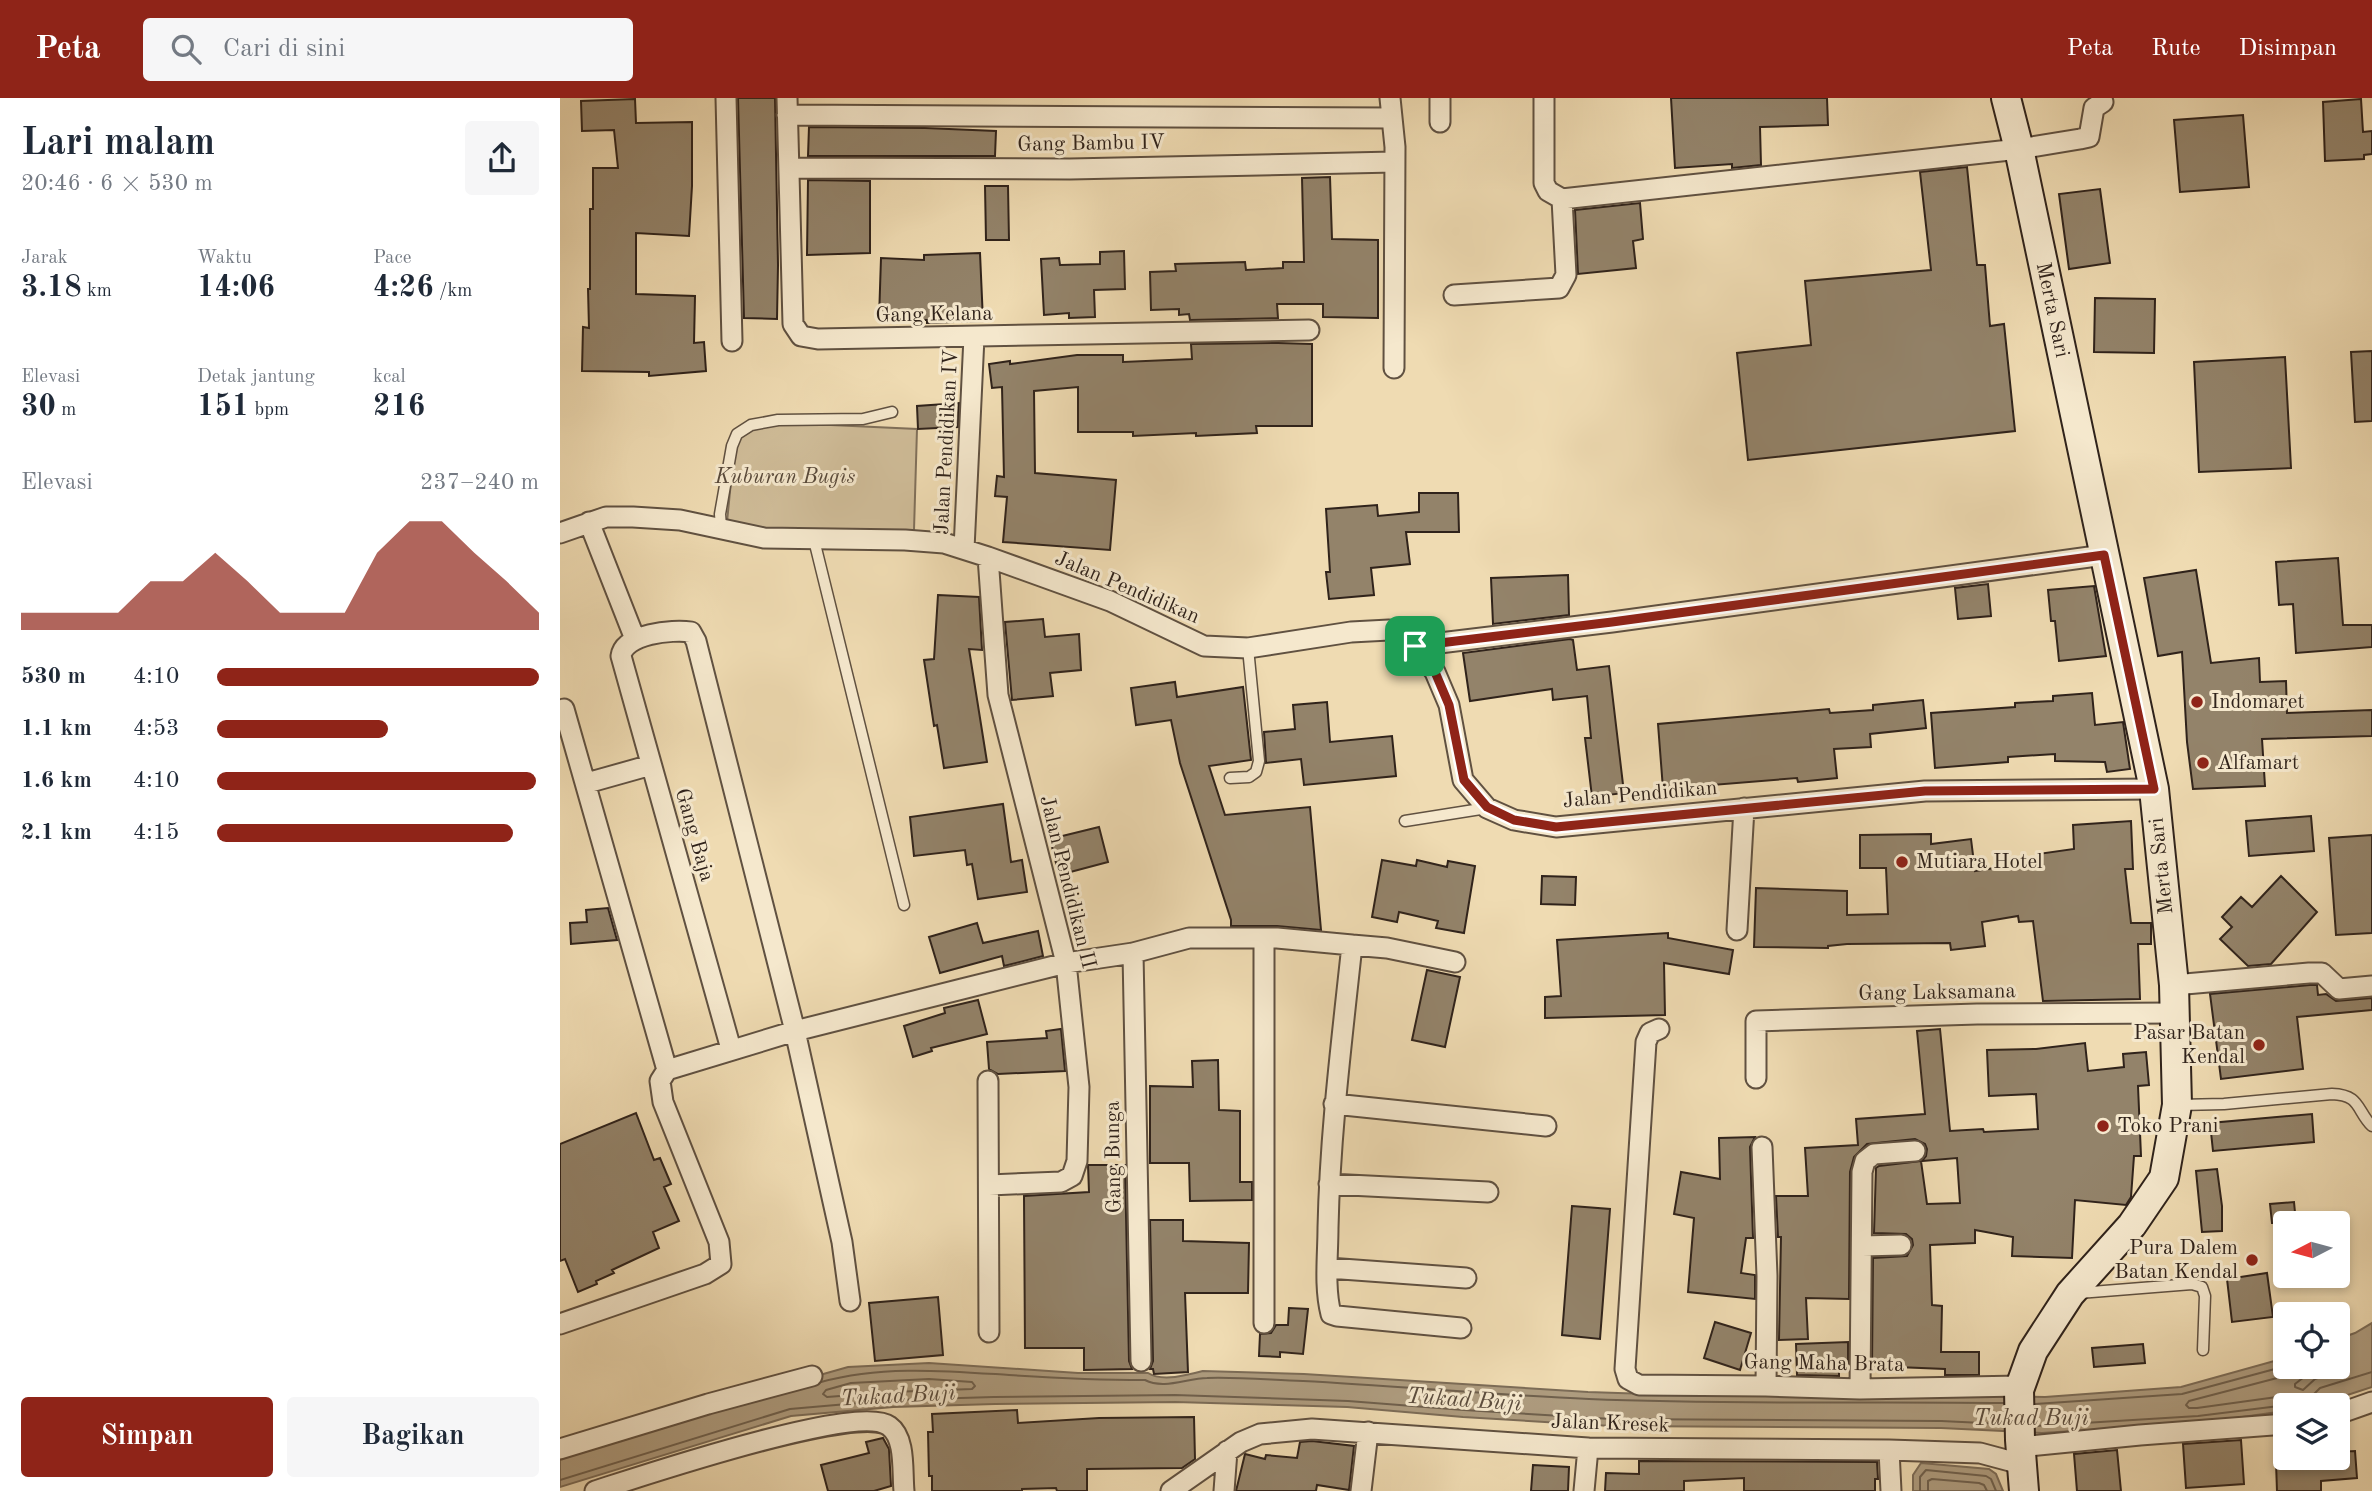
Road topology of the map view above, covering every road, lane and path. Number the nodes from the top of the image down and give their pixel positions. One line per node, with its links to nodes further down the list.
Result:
1 (726, 98): 17 (street)
2 (1390, 98): 8 (street)
3 (1440, 98): 9 (street)
4 (1544, 98): 13 (street)
5 (2006, 98): 10 (street, Merta Sari)
6 (2103, 102): 10 (street)
7 (787, 107): 8 (street); 12 (street, Gang Kelana)
8 (1391, 118): 11 (street)
9 (1440, 122)
10 (2019, 149): 13 (street); 25 (street, Merta Sari)
11 (1394, 162): 12 (street, Gang Bambu IV); 18 (street)
12 (789, 168): 16 (street, Gang Kelana)
13 (1562, 199): 14 (street)
14 (1454, 295)
15 (1309, 330): 16 (street, Gang Kelana)
16 (974, 337): 24 (street, Jalan Pendidikan IV)
17 (732, 341)
18 (1394, 368)
19 (892, 412): 21 (lane)
20 (589, 522): 21 (street, Jalan Pendidikan); 22 (street, Jalan Pendidikan); 27 (street)
21 (721, 527): 23 (street, Jalan Pendidikan)
22 (560, 533)
23 (814, 540): 24 (street, Jalan Pendidikan); 38 (lane)
24 (964, 549): 26 (street, Jalan Pendidikan)
25 (2104, 555): 28 (street); 34 (street, Merta Sari)
26 (988, 557): 29 (street, Jalan Pendidikan); 44 (street, Jalan Pendidikan II)
27 (635, 639): 31 (street, Gang Baja); 49 (street)
28 (1415, 646): 29 (street, Jalan Pendidikan); 35 (street, Jalan Pendidikan)
29 (1248, 648): 32 (lane)
30 (564, 709): 33 (street)
31 (651, 765): 33 (street); 50 (street, Gang Baja)
32 (1230, 778)
33 (587, 783): 51 (street)
34 (2154, 789): 36 (street, Jalan Pendidikan); 45 (street, Merta Sari)
35 (1487, 807): 36 (street, Jalan Pendidikan); 37 (lane)
36 (1744, 808): 39 (street)
37 (1405, 821)
38 (904, 905)
39 (1737, 930)
40 (1264, 938): 41 (street); 42 (street); 69 (street)
41 (1352, 945): 43 (street); 54 (street)
42 (1133, 953): 44 (street); 74 (street, Gang Bunga)
43 (1455, 962)
44 (1066, 963): 49 (street); 61 (street, Jalan Pendidikan II)
45 (2174, 985): 46 (street); 47 (street, Merta Sari)
46 (2372, 986)
47 (2176, 1013): 52 (street, Gang Laksamana); 55 (street, Merta Sari)
48 (1659, 1029): 76 (street, Gang Maha Brata)
49 (795, 1031): 50 (street); 68 (street)
50 (731, 1049): 51 (street)
51 (667, 1070): 70 (street)
52 (1756, 1078)
53 (988, 1081): 61 (street)
54 (1335, 1104): 56 (street); 60 (street)
55 (2177, 1105): 57 (lane); 67 (street, Merta Sari)
56 (1546, 1126)
57 (2372, 1126)
58 (1762, 1147): 76 (street)
59 (1915, 1151): 64 (street)
60 (1329, 1184): 62 (street); 65 (street)
61 (989, 1185): 72 (street)
62 (1488, 1192)
63 (1901, 1245): 64 (street)
64 (1862, 1246): 78 (street)
65 (1328, 1268): 66 (street); 71 (street)
66 (1466, 1278)
67 (2070, 1294): 73 (lane); 77 (street, Merta Sari)
68 (850, 1301)
69 (1264, 1323)
70 (560, 1324)
71 (1461, 1328)
72 (989, 1332)
73 (2203, 1350)
74 (1141, 1361)
75 (812, 1376): 84 (street)
76 (1766, 1385): 78 (street, Gang Maha Brata)
77 (2020, 1388): 78 (street, Gang Maha Brata); 87 (street)
78 (1860, 1389)
79 (2372, 1402): 80 (street)
80 (2350, 1410)
81 (2273, 1425): 87 (street)
82 (1368, 1432): 83 (street, Jalan Kresek); 86 (street, Jalan Kresek); 92 (street)
83 (1588, 1448): 85 (street, Jalan Kresek); 93 (street)
84 (560, 1449)
85 (1889, 1450): 87 (street, Jalan Kresek); 94 (street)
86 (1227, 1451): 90 (street, Jalan Kresek); 91 (street)
87 (2021, 1461)
88 (595, 1491): 89 (street)
89 (904, 1491)
90 (1171, 1491)
91 (1224, 1491)
92 (1361, 1491)
93 (1584, 1491)
94 (1891, 1491)

